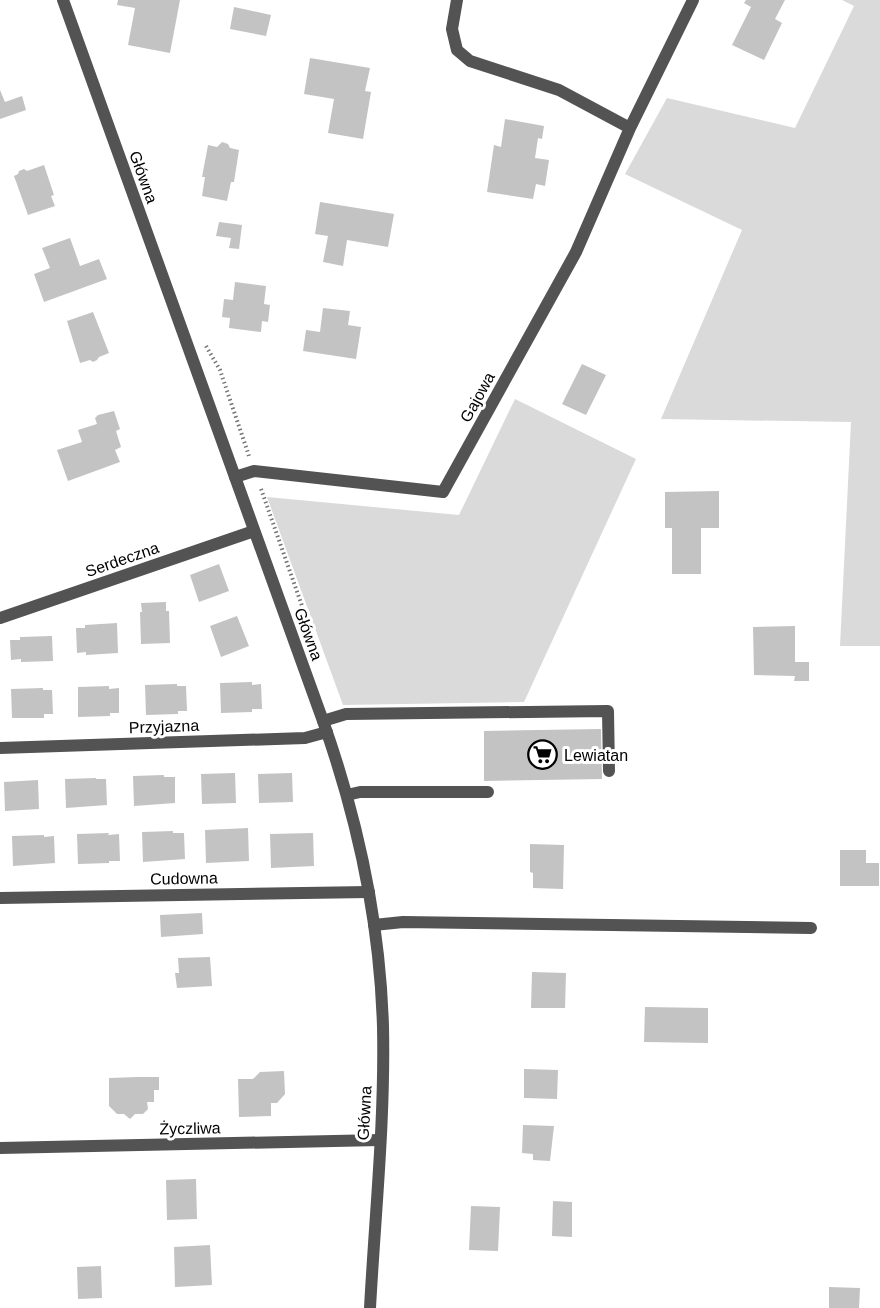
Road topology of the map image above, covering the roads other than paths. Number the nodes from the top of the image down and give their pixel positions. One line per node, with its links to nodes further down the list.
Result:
1 (63, 0): 5 (street, Główna)
2 (457, 0): 4 (street)
3 (693, 0): 4 (street, Gajowa)
4 (630, 128): 5 (street, Gajowa)
5 (235, 477): 6 (street, Główna)
6 (254, 531): 7 (street, Serdeczna); 8 (street, Główna)
7 (0, 618)
8 (325, 727): 9 (street, Przyjazna); 10 (street, Przyjazna); 12 (street, Główna)
9 (0, 748)
10 (609, 771)
11 (488, 792): 12 (street)
12 (347, 795): 13 (street, Główna)
13 (369, 892): 14 (street, Cudowna); 15 (street, Główna)
14 (0, 897)
15 (374, 925): 16 (street); 17 (street, Główna)
16 (811, 928)
17 (380, 1140): 18 (street, Życzliwa); 19 (street, Główna)
18 (0, 1148)
19 (370, 1308)

